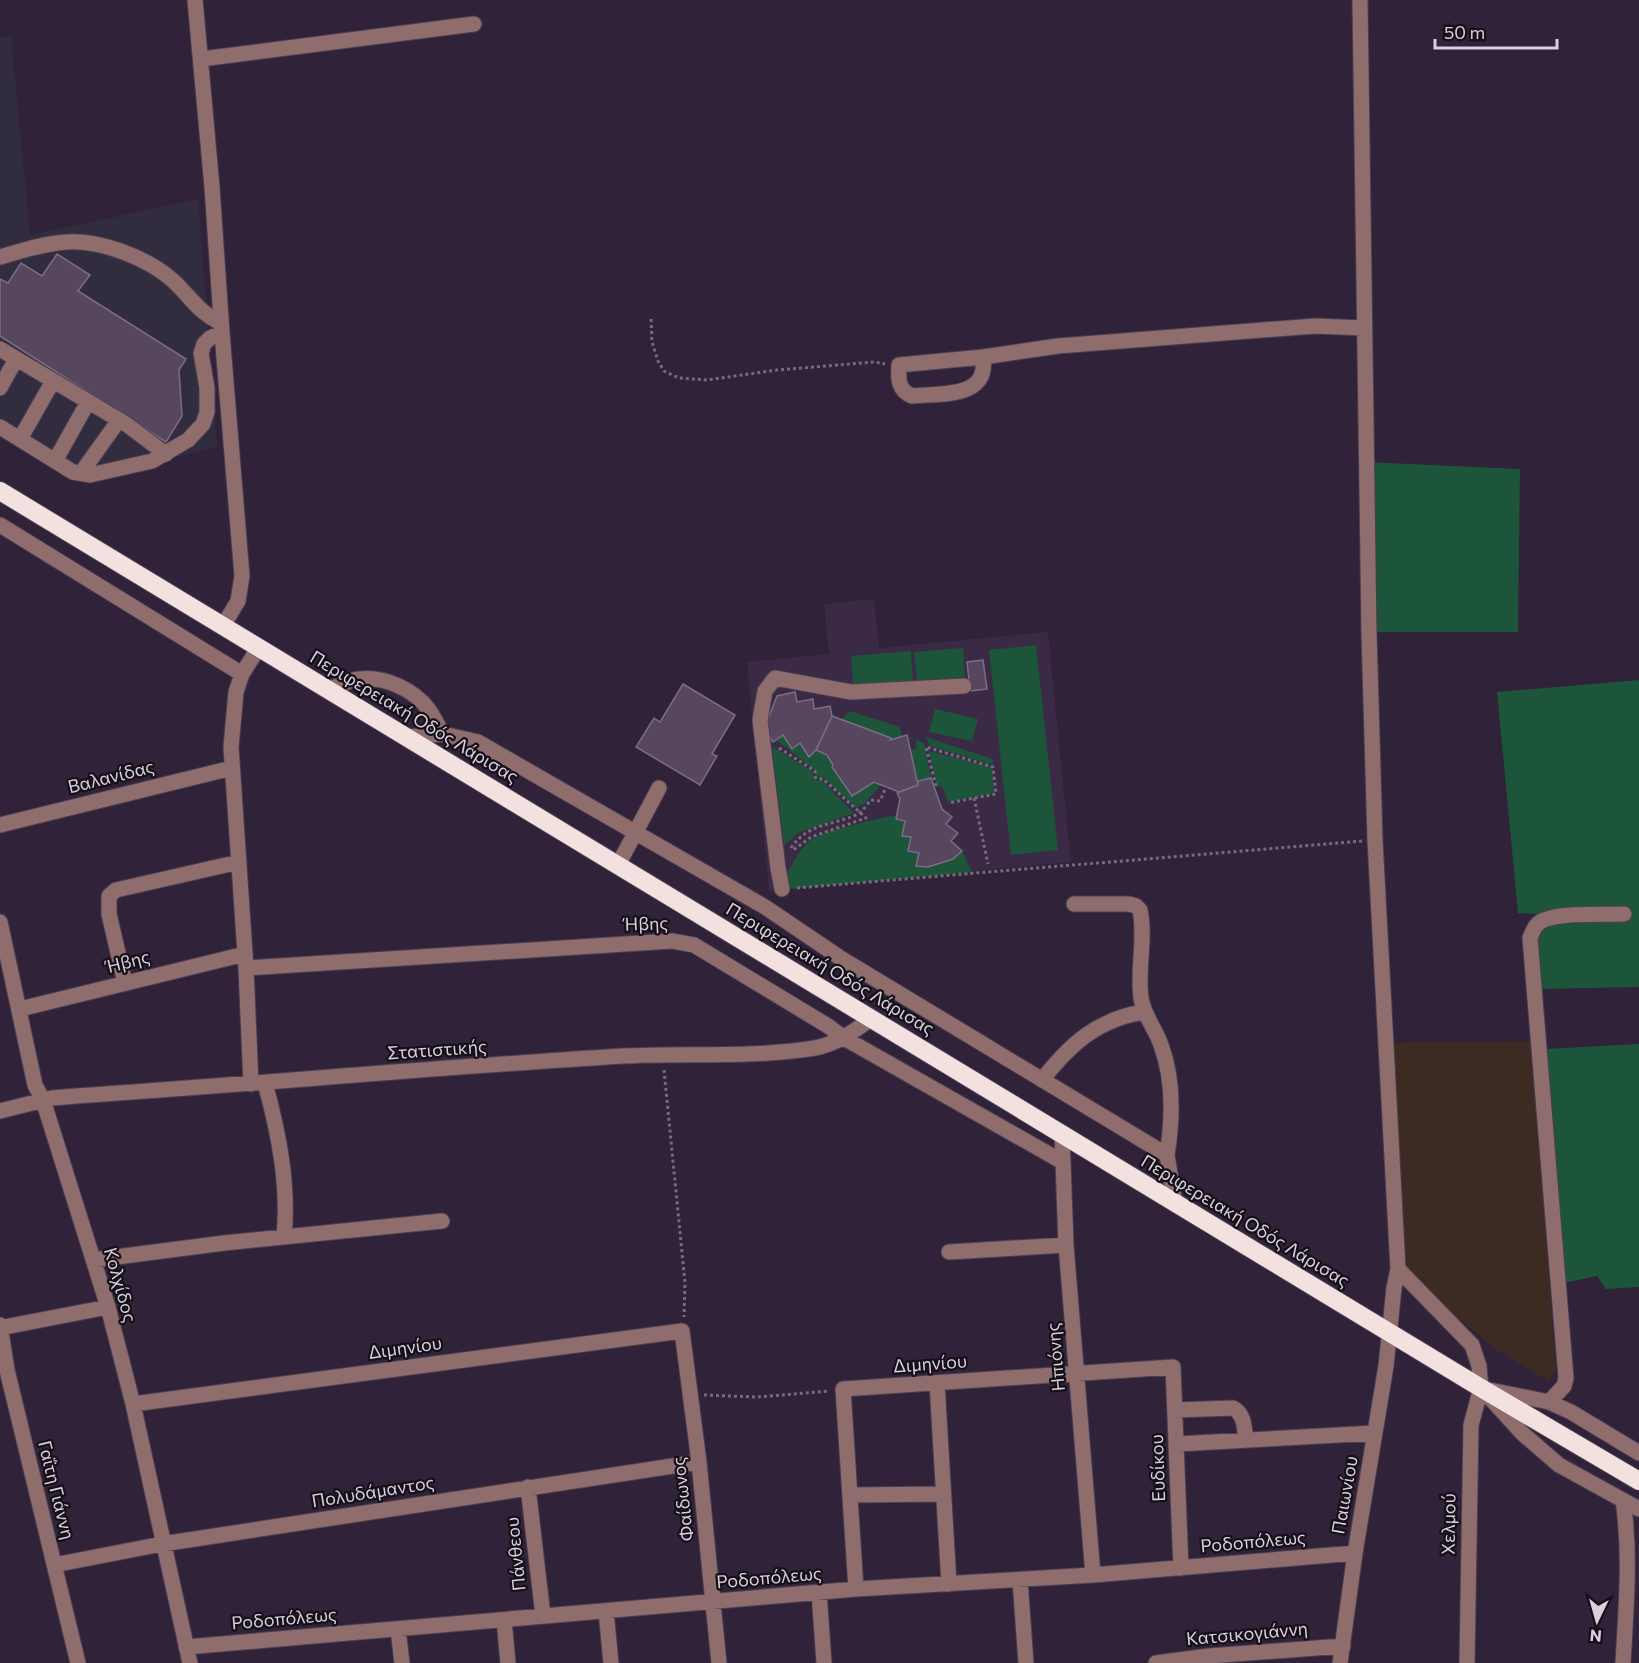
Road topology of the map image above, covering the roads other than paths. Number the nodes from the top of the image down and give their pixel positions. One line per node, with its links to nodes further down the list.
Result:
1 (195, 0): 4 (street)
2 (1360, 0): 7 (street, Παιωνίου)
3 (474, 24): 4 (street)
4 (201, 59): 6 (street)
5 (0, 257): 6 (street)
6 (222, 328): 18 (street); 23 (street)
7 (1365, 328): 9 (street); 59 (street, Παιωνίου)
8 (0, 349): 10 (street)
9 (983, 357): 9 (street)
10 (10, 360): 11 (street); 12 (street)
11 (51, 384): 13 (street); 17 (street)
12 (0, 388)
13 (86, 405): 15 (street); 19 (street)
14 (0, 416): 17 (street)
15 (120, 426): 18 (street); 20 (street)
16 (0, 427): 17 (street)
17 (22, 436): 19 (street)
18 (166, 454): 20 (street)
19 (57, 458): 20 (street)
20 (88, 471)
21 (0, 491): 23 (highway, Περιφερειακή Οδός Λάρισας)
22 (0, 525): 25 (street)
23 (223, 626): 24 (highway, Περιφερειακή Οδός Λάρισας)
24 (259, 647): 25 (street); 27 (highway, Περιφερειακή Οδός Λάρισας)
25 (242, 674): 30 (street)
26 (964, 686): 36 (street)
27 (328, 690): 28 (street); 29 (highway, Περιφερειακή Οδός Λάρισας)
28 (443, 734): 29 (street); 33 (street)
29 (406, 737): 35 (highway, Περιφερειακή Οδός Λάρισας)
30 (232, 768): 32 (street, Βαλανίδας); 34 (street)
31 (659, 788): 33 (street)
32 (0, 825)
33 (636, 833): 35 (street); 46 (street)
34 (239, 861): 40 (street); 41 (street)
35 (618, 865): 44 (highway, Περιφερειακή Οδός Λάρισας)
36 (782, 889)
37 (1074, 904): 43 (street)
38 (1624, 914): 68 (street)
39 (0, 922): 42 (street, Κολχίδος)
40 (246, 961): 41 (street, Ήβης); 45 (street, Ήβης); 47 (street)
41 (125, 983): 42 (street, Ήβης)
42 (20, 1009): 48 (street, Κολχίδος)
43 (1144, 1012): 46 (street); 51 (street)
44 (871, 1019): 45 (street, Στατιστικής); 50 (highway, Περιφερειακή Οδός Λάρισας)
45 (844, 1038): 47 (street, Στατιστικής); 52 (street, Ήβης)
46 (1042, 1080): 51 (street)
47 (258, 1084): 48 (street, Στατιστικής); 55 (street)
48 (43, 1100): 49 (street, Στατιστικής); 58 (street, Κολχίδος)
49 (0, 1111)
50 (1062, 1134): 52 (street, Ηπιόνης); 53 (highway, Περιφερειακή Οδός Λάρισας)
51 (1167, 1155): 53 (street)
52 (1061, 1161): 56 (street, Ηπιόνης)
53 (1175, 1203): 63 (highway, Περιφερειακή Οδός Λάρισας)
54 (442, 1221): 55 (street)
55 (284, 1238): 58 (street)
56 (1066, 1245): 57 (street); 65 (street, Ηπιόνης)
57 (949, 1252)
58 (93, 1260): 60 (street, Κολχίδος)
59 (1398, 1269): 63 (street, Παιωνίου); 67 (street)
60 (108, 1307): 61 (street); 69 (street, Κολχίδος)
61 (0, 1327): 84 (street, Γαΐτη Γιάννη)
62 (682, 1331): 69 (street, Διμηνίου); 75 (street, Φαίδωνος)
63 (1391, 1334): 67 (highway, Περιφερειακή Οδός Λάρισας); 71 (street, Παιωνίου)
64 (1173, 1367): 65 (street, Διμηνίου); 70 (street, Ευδίκου)
65 (1077, 1373): 66 (street, Διμηνίου); 86 (street, Ηπιόνης)
66 (937, 1383): 78 (street); 79 (street, Διμηνίου)
67 (1481, 1388): 68 (street); 76 (highway, Περιφερειακή Οδός Λάρισας); 80 (street); 108 (street, Χελμού)
68 (1549, 1402): 74 (street)
69 (133, 1404): 82 (street, Κολχίδος)
70 (1175, 1410): 72 (street); 73 (street, Ευδίκου)
71 (1375, 1433): 72 (street); 83 (street, Παιωνίου)
72 (1246, 1440): 73 (street)
73 (1177, 1444): 85 (street, Ευδίκου)
74 (1639, 1453)
75 (699, 1462): 77 (street, Πολυδάμαντος); 91 (street, Φαίδωνος)
76 (1639, 1481)
77 (528, 1488): 82 (street, Πολυδάμαντος); 93 (street, Πάνθεου)
78 (943, 1494): 79 (street); 88 (street)
79 (850, 1495): 89 (street)
80 (1623, 1500): 81 (street); 109 (street)
81 (1639, 1509)
82 (162, 1544): 84 (street, Πολυδάμαντος); 97 (street, Κολχίδος)
83 (1355, 1553): 85 (street, Ροδοπόλεως); 96 (street, Παιωνίου)
84 (54, 1565): 98 (street, Γαΐτη Γιάννη)
85 (1181, 1568): 86 (street, Ροδοπόλεως)
86 (1093, 1575): 87 (street, Ροδοπόλεως)
87 (1020, 1580): 88 (street, Ροδοπόλεως); 105 (street)
88 (949, 1584): 89 (street, Ροδοπόλεως)
89 (856, 1589): 90 (street, Ροδοπόλεως)
90 (819, 1593): 91 (street, Ροδοπόλεως); 104 (street)
91 (713, 1602): 92 (street, Ροδοπόλεως); 103 (street, Φαίδωνος)
92 (606, 1611): 93 (street, Ροδοπόλεως); 102 (street)
93 (543, 1616): 94 (street, Ροδοπόλεως)
94 (504, 1620): 95 (street, Ροδοπόλεως); 101 (street)
95 (398, 1629): 97 (street, Ροδοπόλεως); 100 (street)
96 (1343, 1646): 106 (street, Κατσικογιάννη); 107 (street, Παιωνίου)
97 (186, 1647): 99 (street, Κολχίδος)
98 (78, 1663)
99 (190, 1663)
100 (402, 1663)
101 (508, 1663)
102 (611, 1663)
103 (719, 1663)
104 (824, 1663)
105 (1026, 1663)
106 (1156, 1663)
107 (1340, 1663)
108 (1467, 1663)
109 (1623, 1663)

